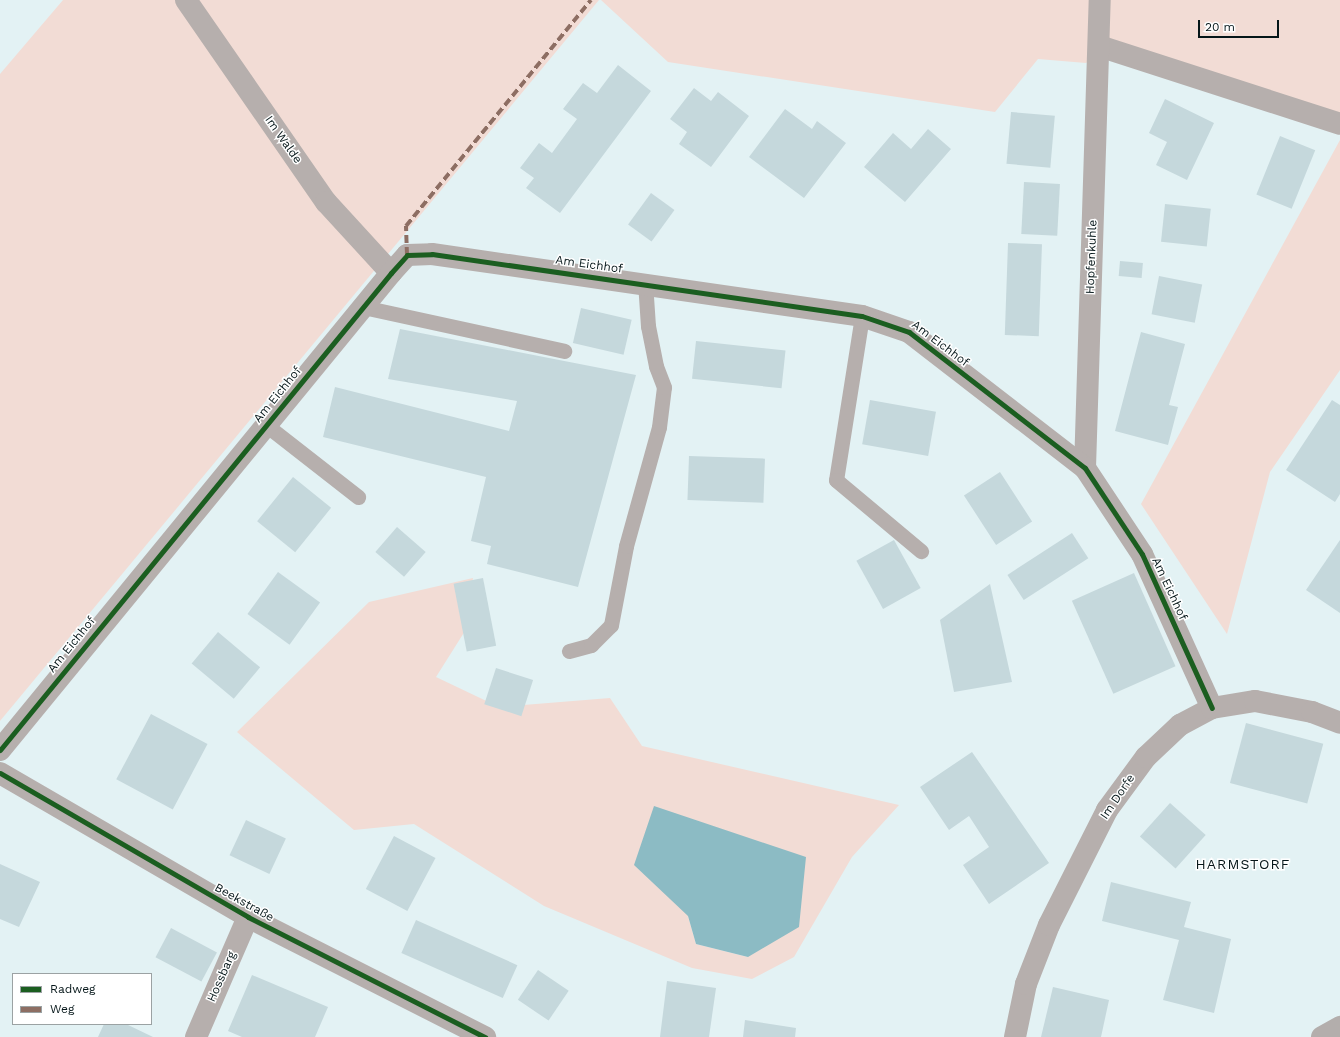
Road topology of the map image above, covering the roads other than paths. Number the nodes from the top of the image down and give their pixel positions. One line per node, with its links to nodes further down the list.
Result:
1 (186, 0): 5 (street, Im Walde)
2 (1100, 0): 3 (street, Hopfenkuhle)
3 (1099, 46): 4 (street); 11 (street, Hopfenkuhle)
4 (1340, 124)
5 (390, 273): 6 (street, Am Eichhof); 7 (street, Am Eichhof)
6 (644, 282): 8 (street, Am Eichhof); 14 (lane)
7 (363, 307): 9 (lane); 10 (street, Am Eichhof)
8 (862, 316): 11 (street, Am Eichhof); 13 (lane)
9 (564, 351)
10 (266, 425): 12 (lane); 17 (street, Am Eichhof)
11 (1085, 468): 15 (street, Am Eichhof)
12 (358, 497)
13 (921, 551)
14 (569, 651)
15 (1212, 708): 16 (street, Im Dorfe); 23 (street, Im Dorfe)
16 (1340, 723)
17 (0, 750)
18 (0, 773): 19 (street, Beekstraße)
19 (248, 917): 21 (street, Hossbarg); 22 (street, Beekstraße)
20 (1340, 1027): 24 (main road)
21 (196, 1037)
22 (485, 1037)
23 (1015, 1037)
24 (1322, 1037)

